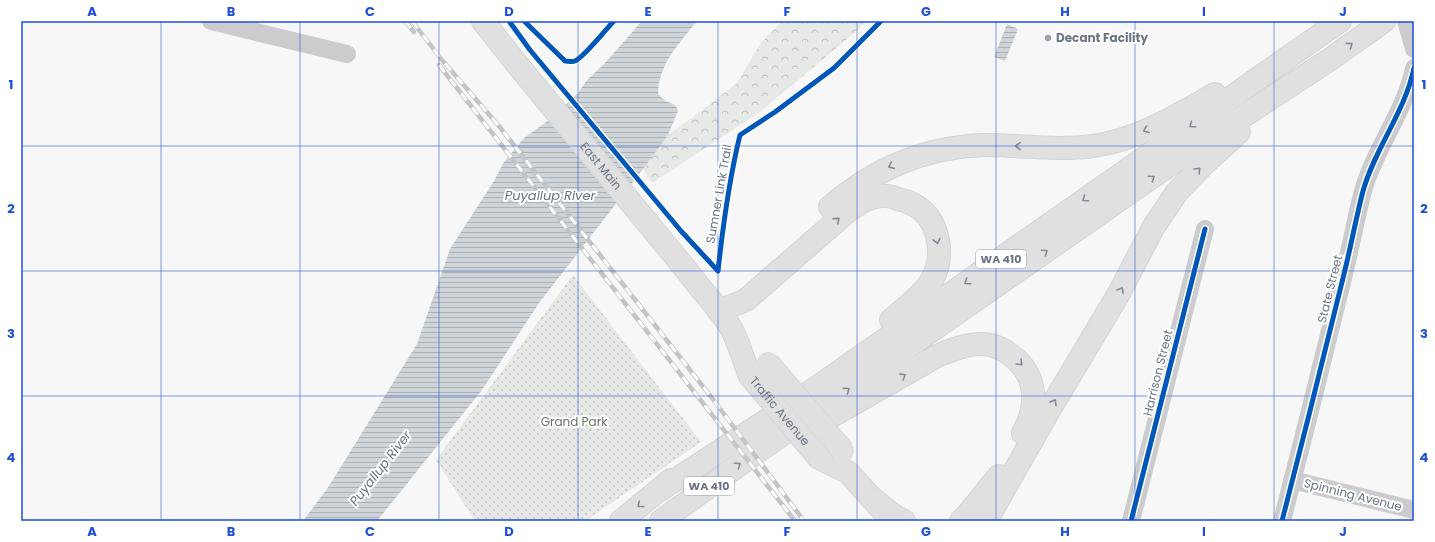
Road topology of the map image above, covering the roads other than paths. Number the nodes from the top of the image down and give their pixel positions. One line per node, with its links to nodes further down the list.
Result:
1 (211, 21): 7 (street)
2 (484, 21): 11 (main road, East Main)
3 (1406, 21): 6 (street)
4 (1339, 22): 11 (main road, one-way to 11); 17 (main road, WA 410, one-way to 17)
5 (1378, 25): 8 (main road, WA 410, one-way to 5)
6 (1414, 49)
7 (347, 54)
8 (1328, 60): 13 (main road, WA 410, one-way to 8); 26 (main road, one-way to 8)
9 (1414, 68): 16 (street, State Street)
10 (1205, 229): 27 (street, Harrison Street)
11 (718, 311): 12 (main road, Traffic Avenue); 17 (main road, one-way to 17)
12 (733, 332): 14 (main road, Traffic Avenue, bridge); 14 (main road, Traffic Avenue, bridge)
13 (757, 452): 15 (main road, one-way to 15); 21 (main road, WA 410, one-way to 13)
14 (848, 472): 18 (main road, Traffic Avenue)
15 (999, 476): 24 (main road); 25 (main road)
16 (1292, 480): 19 (street, Spinning Avenue); 28 (street, State Street)
17 (660, 490): 20 (main road, WA 410, one-way to 20)
18 (872, 498): 22 (main road, Traffic Avenue); 23 (main road)
19 (1414, 510)
20 (621, 521)
21 (661, 521)
22 (892, 521)
23 (904, 521)
24 (961, 521)
25 (974, 521)
26 (986, 521)
27 (1131, 521)
28 (1282, 521)

